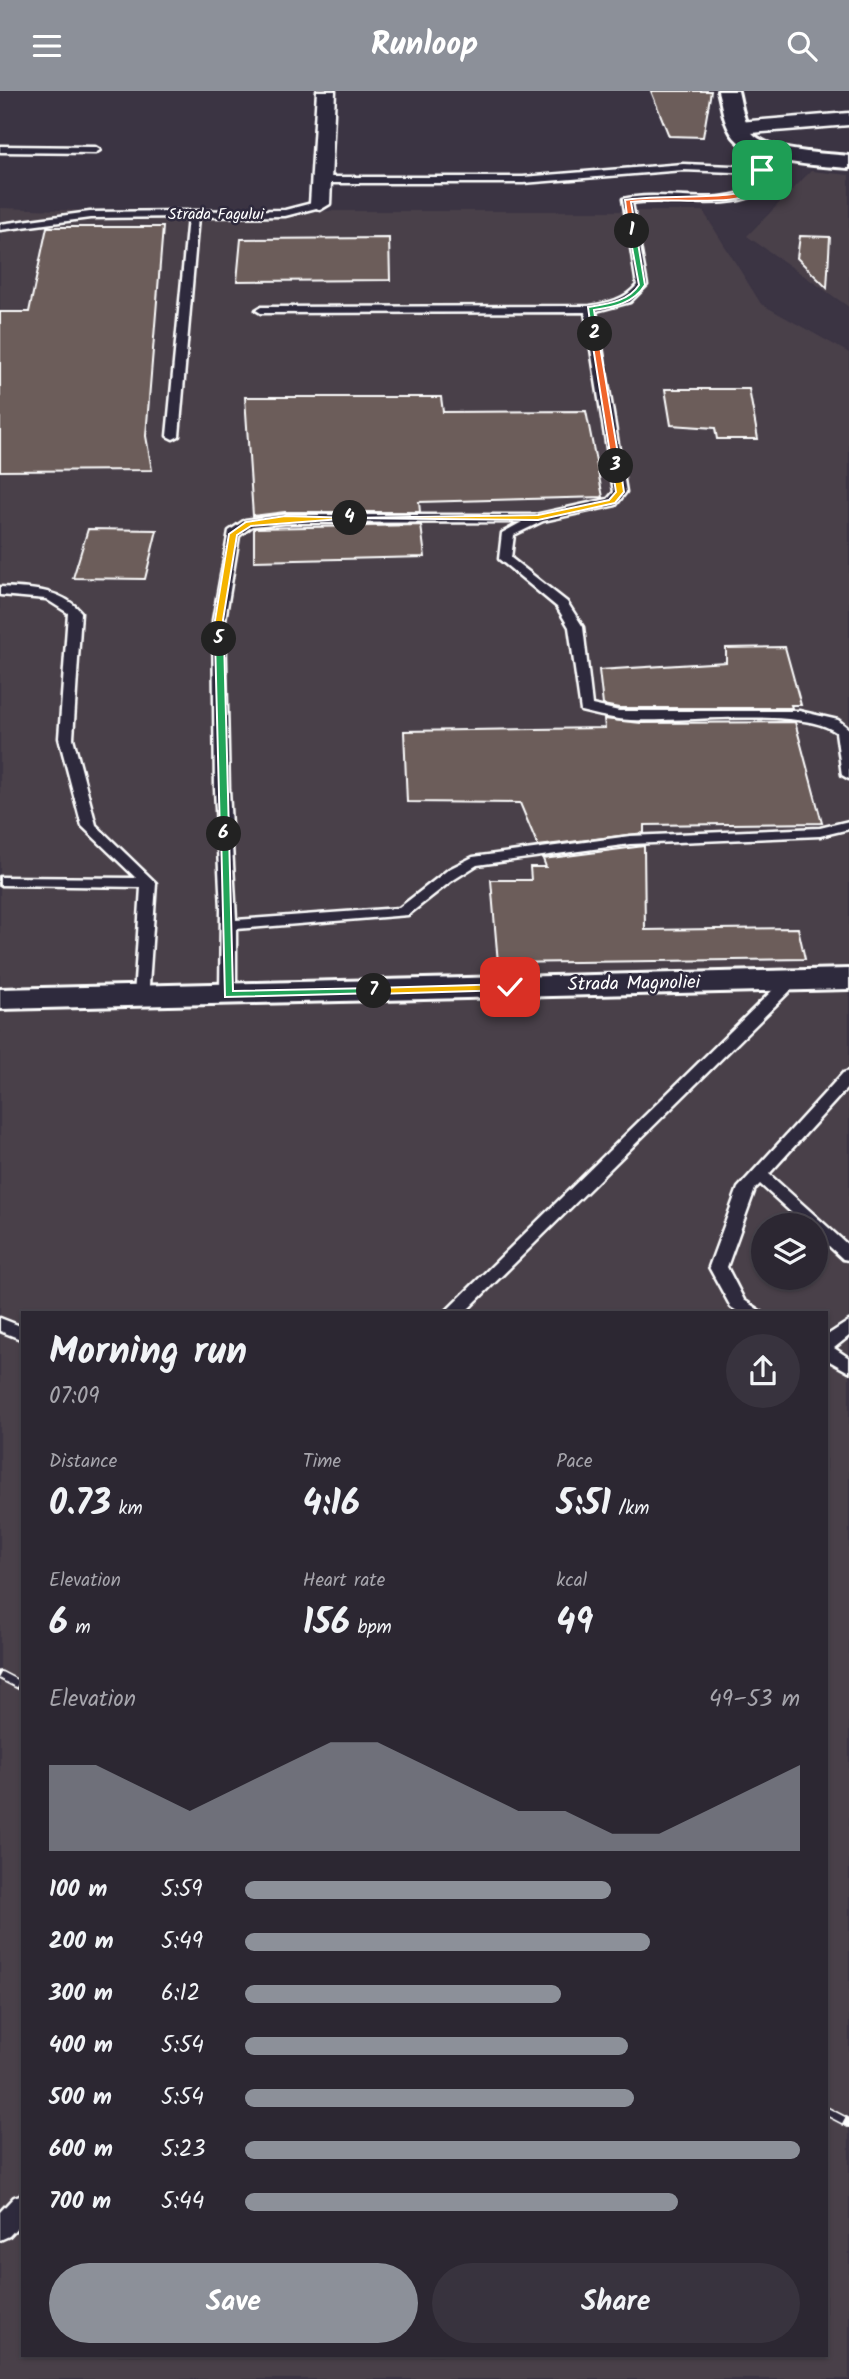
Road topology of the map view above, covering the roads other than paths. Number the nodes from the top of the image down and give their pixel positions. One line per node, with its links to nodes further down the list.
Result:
1 (326, 91): 10 (street, Strada Fagului)
2 (728, 91): 4 (main road)
3 (849, 119): 4 (street)
4 (738, 128): 5 (main road)
5 (762, 148): 8 (main road); 9 (lane)
6 (0, 149): 7 (lane)
7 (95, 150)
8 (849, 162)
9 (762, 170): 10 (lane); 14 (lane)
10 (322, 180): 11 (street, Strada Fagului)
11 (320, 204): 12 (lane, Strada Fagului)
12 (193, 214): 13 (lane, Strada Fagului); 16 (lane)
13 (0, 227)
14 (590, 309): 15 (lane); 17 (lane)
15 (261, 310)
16 (173, 436)
17 (538, 518): 19 (lane); 23 (lane)
18 (0, 591): 22 (lane)
19 (849, 775)
20 (849, 825): 23 (lane)
21 (0, 881): 22 (lane)
22 (149, 883): 27 (lane)
23 (228, 925): 26 (lane)
24 (849, 979): 25 (main road, Strada Magnoliei)
25 (792, 980): 26 (main road, Strada Magnoliei); 32 (lane)
26 (228, 995): 27 (main road, Strada Magnoliei)
27 (142, 997): 28 (main road, Strada Magnoliei)
28 (0, 999)
29 (849, 1076): 30 (lane)
30 (759, 1174): 31 (lane); 33 (lane)
31 (849, 1255)
32 (455, 1311)
33 (751, 1311)
34 (0, 1324): 36 (lane)
35 (849, 1327): 37 (lane)
36 (21, 1333)
37 (828, 1343)
38 (828, 1352): 39 (lane)
39 (849, 1366)
40 (21, 2206): 41 (lane)
41 (0, 2229)

